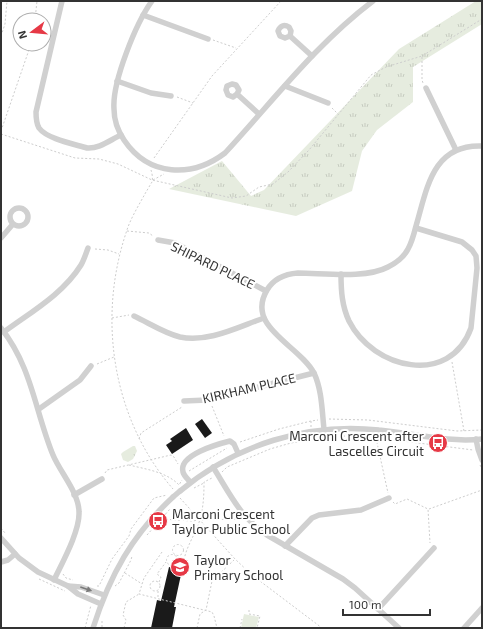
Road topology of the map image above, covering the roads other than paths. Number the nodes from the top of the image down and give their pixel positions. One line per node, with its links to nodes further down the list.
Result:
1 (62, 1): 15 (street)
2 (152, 1): 4 (street)
3 (369, 2): 7 (street)
4 (143, 15): 6 (street); 8 (street)
5 (290, 36): 7 (street)
6 (208, 38)
7 (312, 56): 9 (street)
8 (117, 81): 12 (street); 15 (street)
9 (284, 86): 13 (street); 14 (street)
10 (426, 88): 17 (street)
11 (237, 94): 14 (street)
12 (171, 96)
13 (328, 103)
14 (259, 114): 15 (street)
15 (121, 135)
16 (482, 146): 17 (street)
17 (456, 150): 19 (street)
18 (13, 224): 20 (street)
19 (416, 228): 23 (street); 23 (street)
20 (1, 238)
21 (158, 240): 24 (street, SHIPARD PLACE)
22 (88, 248): 27 (street)
23 (341, 274): 24 (street)
24 (266, 291): 26 (street)
25 (134, 316): 26 (street)
26 (264, 318): 29 (street)
27 (2, 330): 31 (street)
28 (91, 366): 31 (street)
29 (314, 373): 30 (street, KIRKHAM PLACE); 32 (street)
30 (184, 401)
31 (39, 409): 39 (street)
32 (324, 430): 33 (street); 34 (street)
33 (479, 439): 35 (street)
34 (238, 453): 36 (street); 38 (street)
35 (482, 460)
36 (213, 467): 38 (street); 42 (street)
37 (102, 479): 39 (street)
38 (190, 482): 48 (street)
39 (74, 495): 46 (street)
40 (389, 498): 42 (street)
41 (1, 538): 44 (street)
42 (285, 546): 51 (street)
43 (434, 548): 51 (street)
44 (15, 554): 45 (street); 46 (street)
45 (1, 562)
46 (54, 580): 47 (street)
47 (68, 586): 48 (street, one-way to 48); 49 (street)
48 (104, 595): 49 (street)
49 (101, 604): 52 (street)
50 (482, 608): 54 (street)
51 (378, 609): 53 (street)
52 (94, 628)
53 (399, 628)
54 (464, 628)

